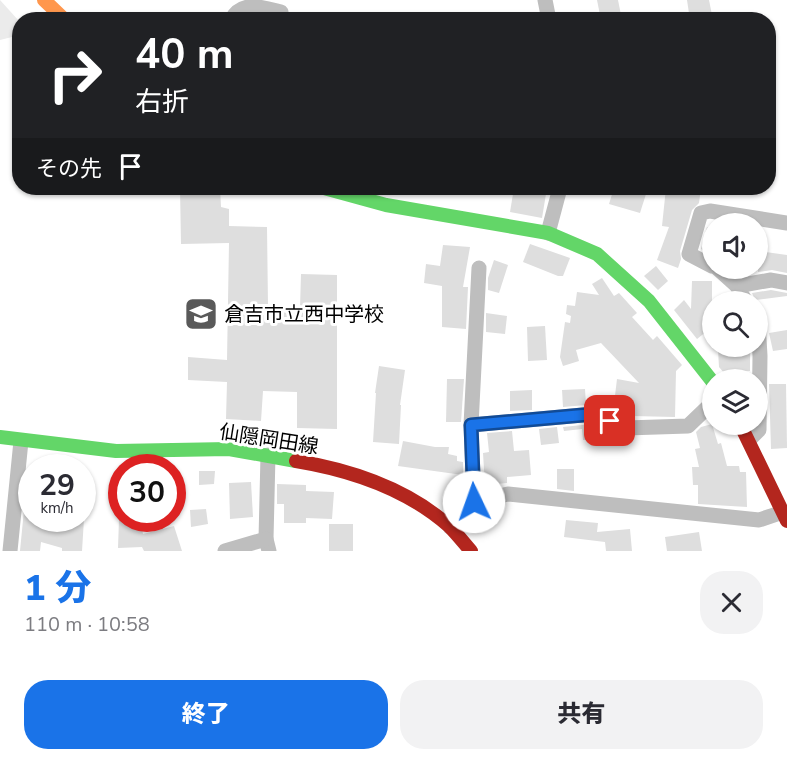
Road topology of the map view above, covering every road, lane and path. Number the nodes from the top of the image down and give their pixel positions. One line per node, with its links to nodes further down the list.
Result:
1 (282, 10): 2 (street)
2 (238, 12)
3 (350, 195): 8 (main road)
4 (558, 195): 8 (street)
5 (722, 213): 9 (street)
6 (768, 221): 7 (street)
7 (787, 224)
8 (548, 233): 16 (main road)
9 (702, 261)
10 (479, 268): 18 (street)
11 (729, 279): 13 (street)
12 (787, 283): 13 (street)
13 (737, 286): 14 (street)
14 (740, 291)
15 (760, 357): 21 (street)
16 (703, 369)
17 (702, 413): 18 (street)
18 (471, 425): 24 (street)
19 (746, 435): 21 (main road)
20 (0, 437): 22 (main road, 仙隠岡田線)
21 (749, 440): 25 (main road)
22 (21, 441): 23 (main road, 仙隠岡田線); 28 (street)
23 (268, 455): 26 (main road, 仙隠岡田線); 27 (street)
24 (474, 502): 25 (street); 26 (street)
25 (785, 517)
26 (450, 526): 30 (main road, 仙隠岡田線)
27 (267, 545): 29 (street)
28 (10, 551)
29 (225, 551)
30 (471, 551)

